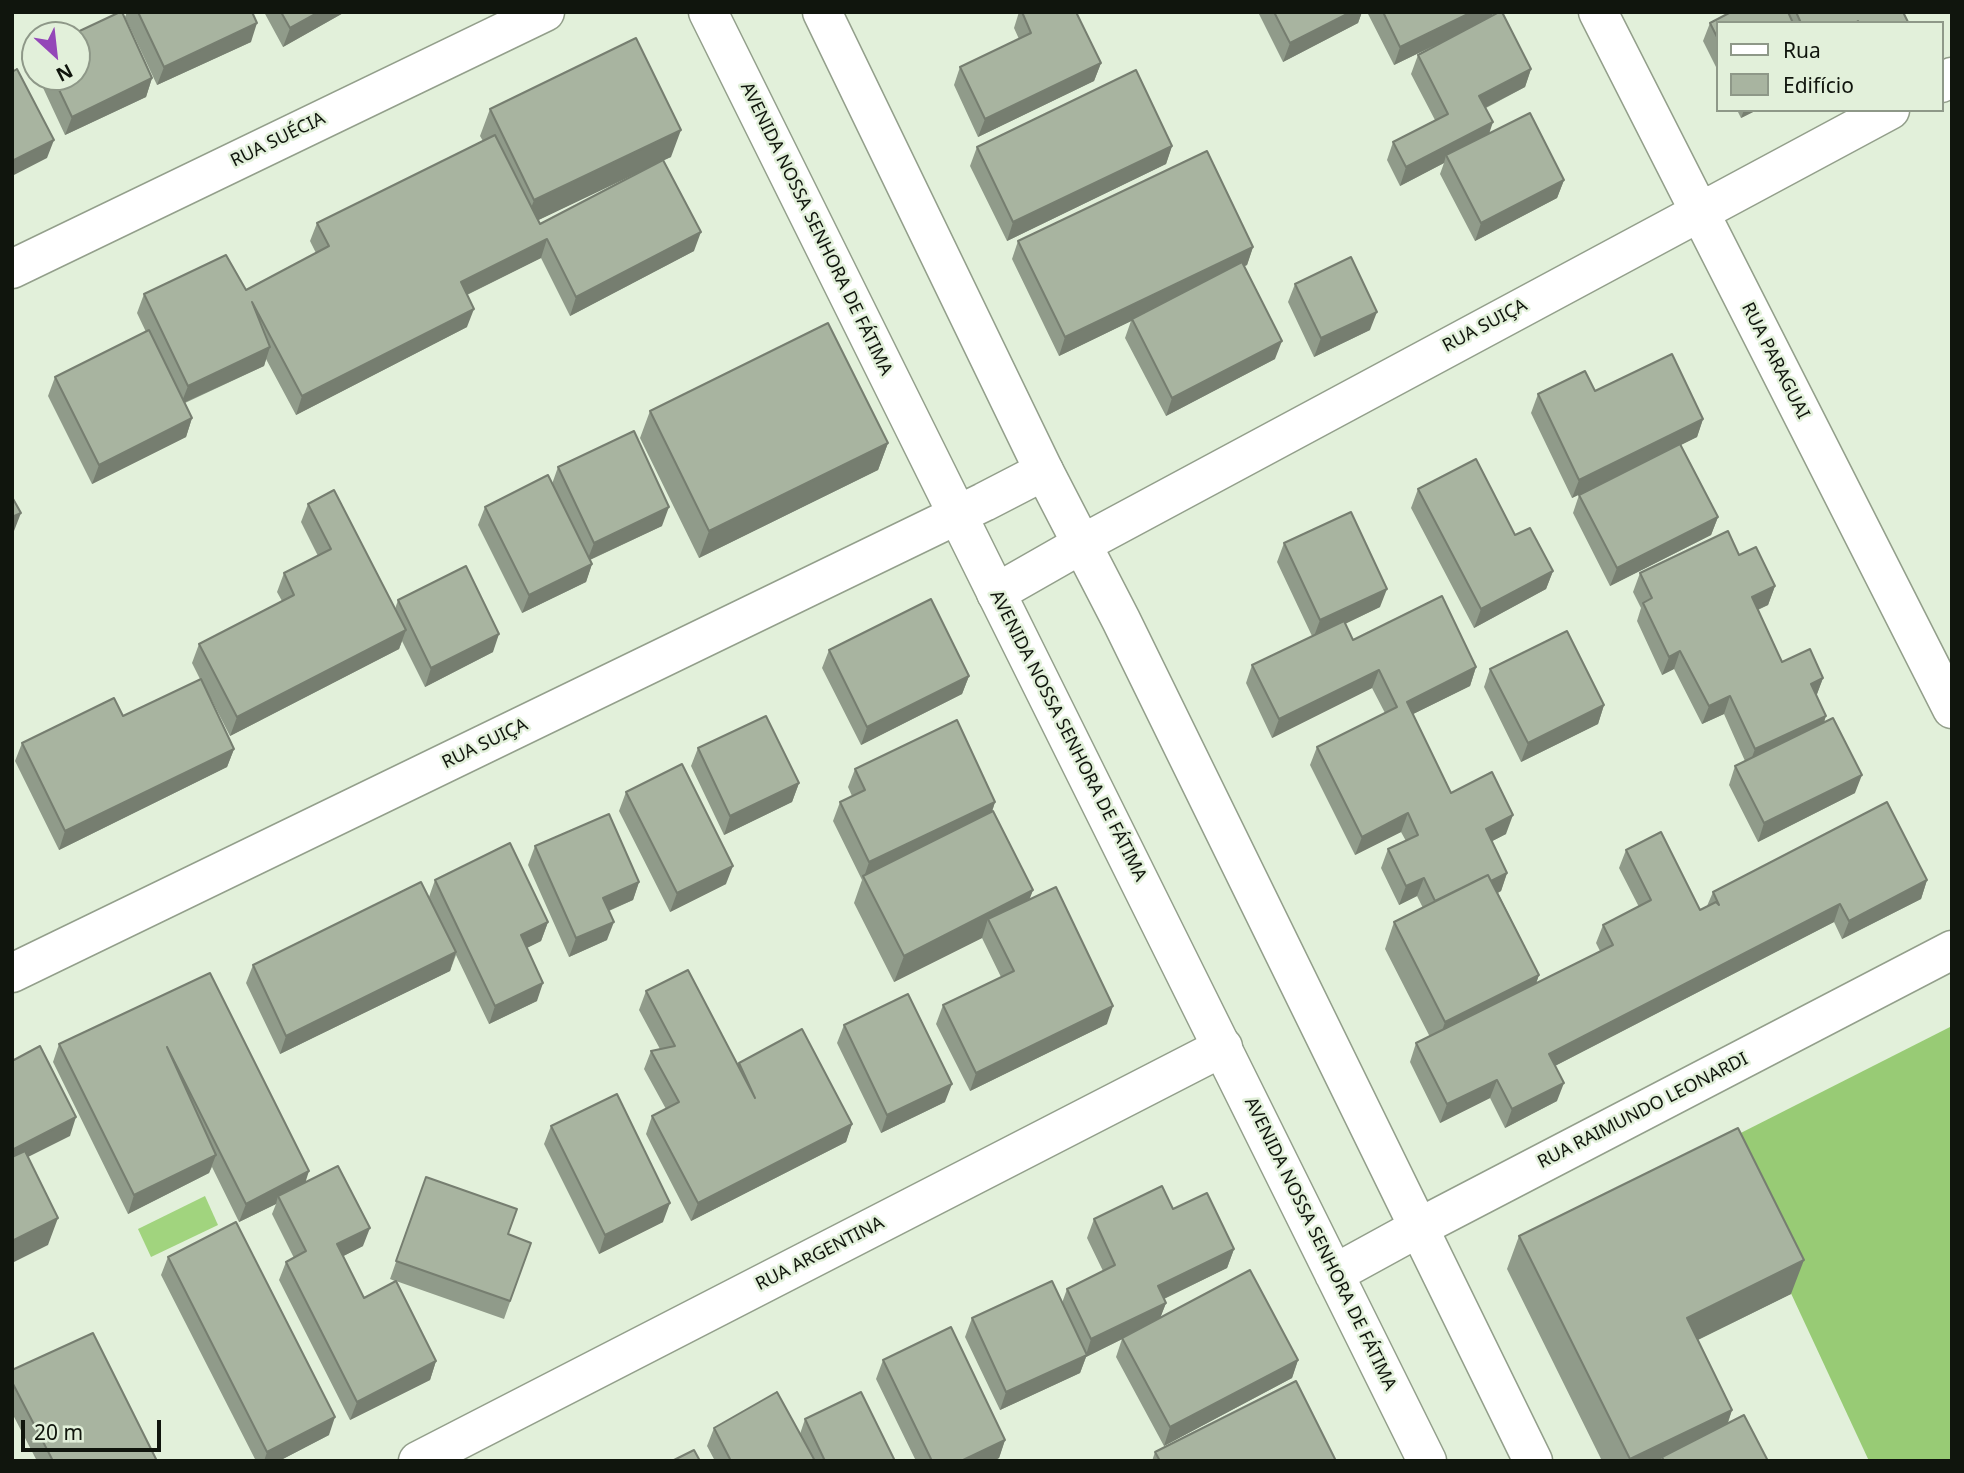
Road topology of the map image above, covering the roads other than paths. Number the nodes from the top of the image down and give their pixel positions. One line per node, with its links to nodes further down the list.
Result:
1 (545, 12): 7 (street, RUA SUÉCIA)
2 (708, 12): 9 (street, AVENIDA NOSSA SENHORA DE FÁTIMA)
3 (822, 12): 8 (street)
4 (1598, 12): 6 (street, RUA PARAGUAI)
5 (1886, 112): 6 (street, RUA SUIÇA)
6 (1699, 211): 10 (street, RUA SUIÇA); 12 (street, RUA PARAGUAI)
7 (12, 268)
8 (1044, 471): 9 (street, RUA SUIÇA); 10 (street)
9 (957, 515): 11 (street, AVENIDA NOSSA SENHORA DE FÁTIMA); 14 (street, RUA SUIÇA)
10 (1082, 544): 11 (street, RUA SUIÇA); 16 (street)
11 (996, 593): 15 (street, AVENIDA NOSSA SENHORA DE FÁTIMA)
12 (1952, 709)
13 (1952, 950): 16 (street, RUA RAIMUNDO LEONARDI)
14 (12, 973)
15 (1223, 1047): 17 (street, AVENIDA NOSSA SENHORA DE FÁTIMA); 18 (street, RUA ARGENTINA)
16 (1418, 1228): 17 (street, RUA RAIMUNDO LEONARDI); 20 (street)
17 (1334, 1274): 19 (street, AVENIDA NOSSA SENHORA DE FÁTIMA)
18 (418, 1461)
19 (1427, 1461)
20 (1533, 1461)

